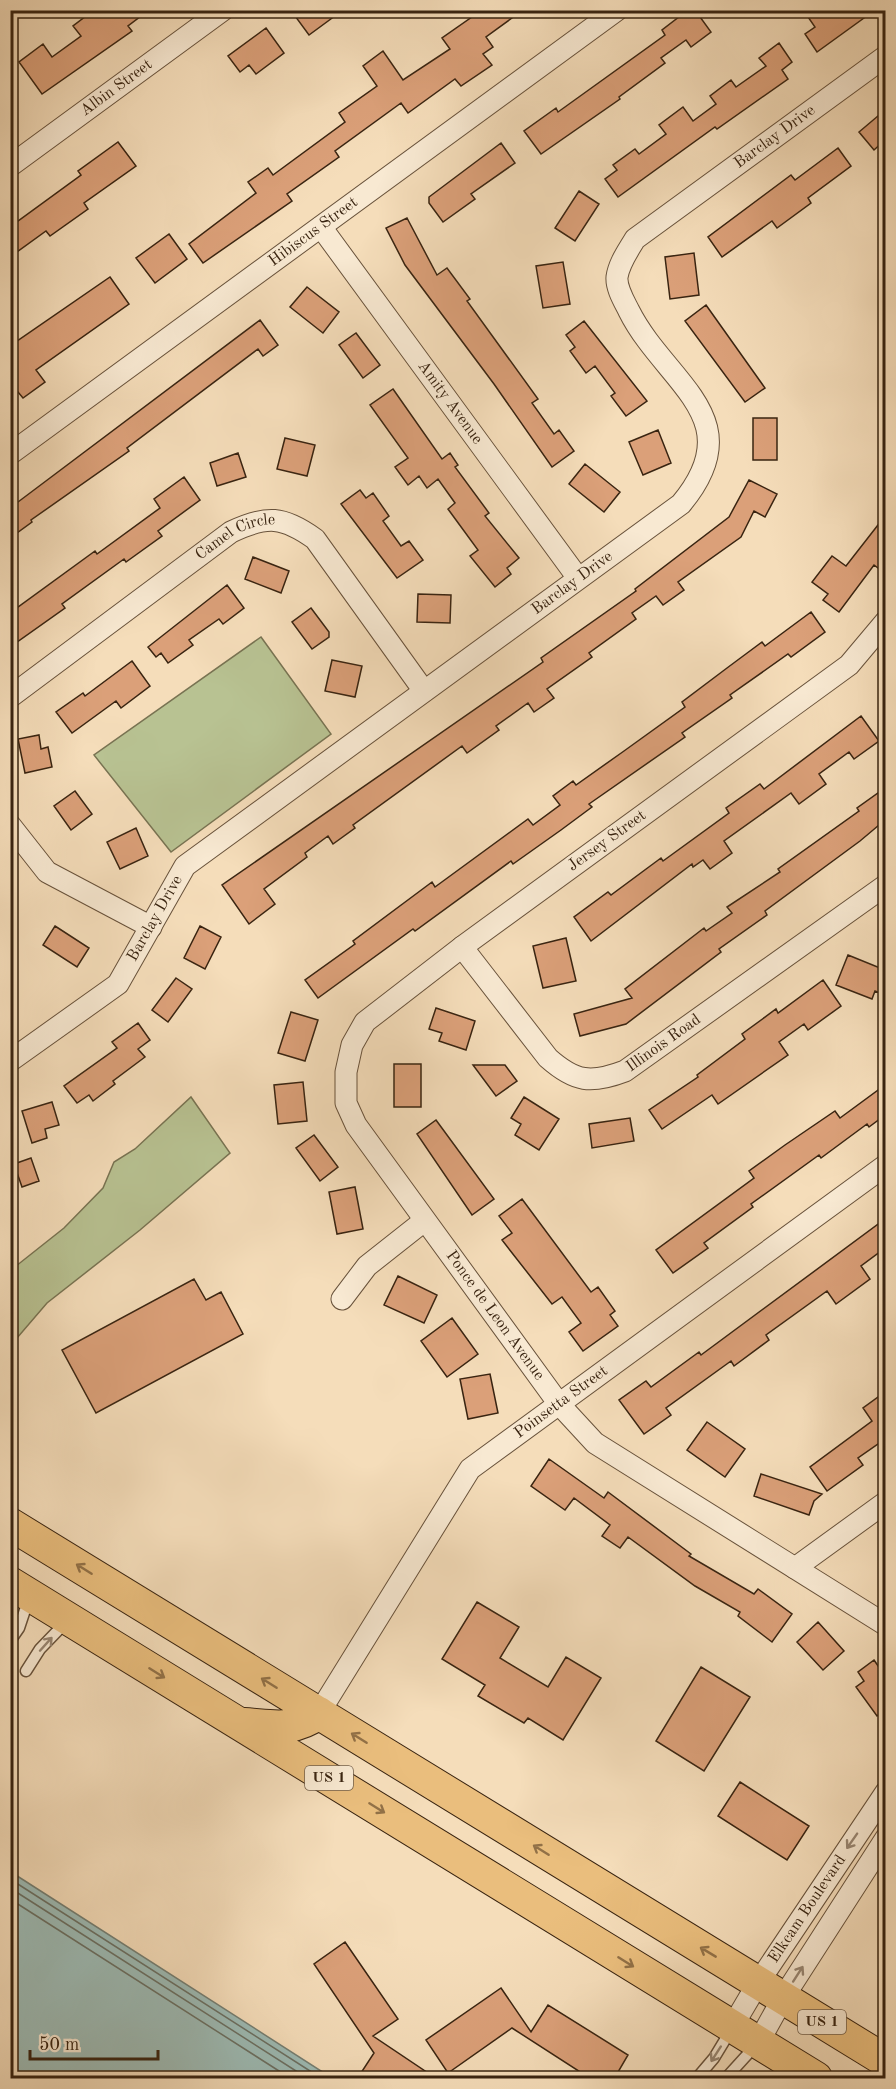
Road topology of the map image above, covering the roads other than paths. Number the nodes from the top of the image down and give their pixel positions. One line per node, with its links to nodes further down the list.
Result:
1 (223, 10): 4 (street, Albin Street)
2 (617, 10): 5 (street, Hibiscus Street)
3 (885, 56): 7 (street, Barclay Drive)
4 (10, 166)
5 (321, 227): 6 (street, Hibiscus Street); 7 (street, Amity Avenue)
6 (10, 454)
7 (578, 578): 9 (street, Barclay Drive)
8 (885, 621): 14 (street, Jersey Street)
9 (424, 691): 10 (street, Camel Circle); 13 (street, Barclay Drive)
10 (10, 697)
11 (10, 825): 13 (street)
12 (882, 895): 14 (street, Illinois Road)
13 (152, 927): 15 (street, Barclay Drive)
14 (462, 947): 16 (street, Jersey Street)
15 (10, 1061)
16 (346, 1072): 18 (street, Ponce de Leon Avenue)
17 (885, 1164): 20 (street, Poinsetta Street)
18 (424, 1221): 19 (street); 20 (street, Ponce de Leon Avenue)
19 (342, 1299)
20 (559, 1404): 23 (street, Ponce de Leon Avenue); 29 (street, Poinsetta Street)
21 (885, 1502): 23 (street)
22 (10, 1524): 29 (main road, US 1, one-way to 22)
23 (795, 1568): 26 (street, Ponce de Leon Avenue)
24 (20, 1589): 25 (main road, US 1); 27 (lane)
25 (69, 1619): 28 (lane, one-way to 25); 30 (main road, US 1, one-way to 30)
26 (885, 1625)
27 (10, 1641)
28 (26, 1671)
29 (319, 1713): 30 (main road); 33 (main road, US 1, one-way to 29)
30 (240, 1724): 34 (main road, US 1, one-way to 34)
31 (885, 1792): 33 (street, Elkcam Boulevard, one-way to 33)
32 (885, 1838): 33 (street, Elkcam Boulevard, one-way to 32)
33 (770, 1990): 34 (street, Elkcam Boulevard); 35 (street, Elkcam Boulevard); 36 (main road, US 1)
34 (732, 2027): 35 (main road, US 1); 37 (lane, one-way to 37)
35 (758, 2043): 38 (lane); 39 (main road, US 1)
36 (885, 2061)
37 (697, 2079)
38 (726, 2079)
39 (816, 2079)

